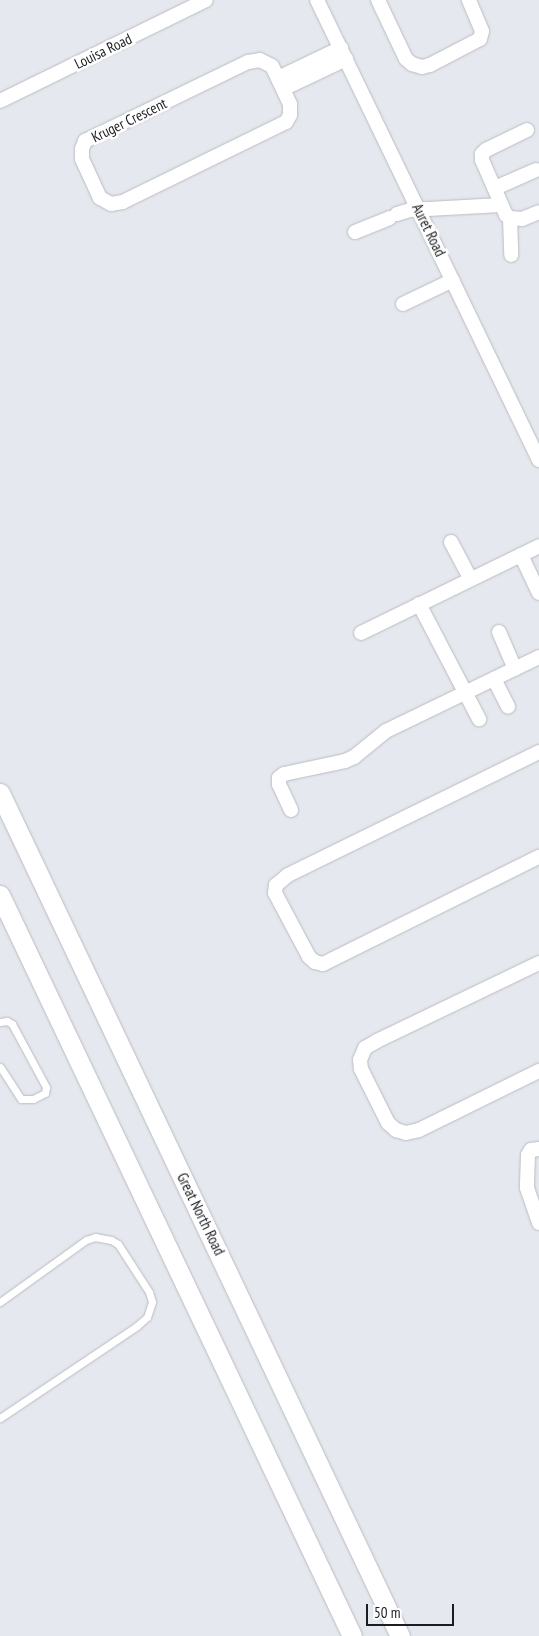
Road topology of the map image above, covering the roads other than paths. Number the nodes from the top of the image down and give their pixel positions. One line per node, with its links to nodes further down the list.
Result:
1 (206, 0): 7 (street, Louisa Road)
2 (317, 0): 5 (street, Auret Road)
3 (378, 0): 4 (street)
4 (469, 0)
5 (343, 54): 6 (street); 12 (street, Auret Road)
6 (281, 83): 6 (street, Kruger Crescent)
7 (0, 101)
8 (527, 130): 10 (street)
9 (536, 170): 10 (street)
10 (495, 188): 11 (street)
11 (501, 205): 12 (street); 14 (street)
12 (419, 210): 15 (street); 17 (street, Auret Road)
13 (539, 212): 14 (street)
14 (510, 218): 16 (street)
15 (355, 232)
16 (511, 255)
17 (453, 280): 18 (street); 19 (street, Auret Road)
18 (403, 304)
19 (539, 460)
20 (451, 542): 23 (street)
21 (539, 546): 22 (street)
22 (521, 555): 23 (street); 24 (street)
23 (470, 578): 25 (street)
24 (537, 585)
25 (419, 604): 27 (street); 31 (street)
26 (498, 632): 29 (street)
27 (361, 633)
28 (539, 656): 29 (street)
29 (515, 668): 30 (street)
30 (494, 679): 31 (street); 32 (street)
31 (466, 692): 33 (street); 36 (street)
32 (508, 707)
33 (479, 719)
34 (539, 752): 37 (street)
35 (0, 793): 48 (main road, Great North Road)
36 (291, 810)
37 (539, 857)
38 (0, 895): 47 (main road)
39 (539, 963): 42 (street)
40 (0, 1022): 41 (lane)
41 (0, 1066)
42 (539, 1071)
43 (539, 1149): 44 (street)
44 (539, 1223)
45 (0, 1302): 46 (lane)
46 (0, 1418)
47 (352, 1636)
48 (400, 1636)

